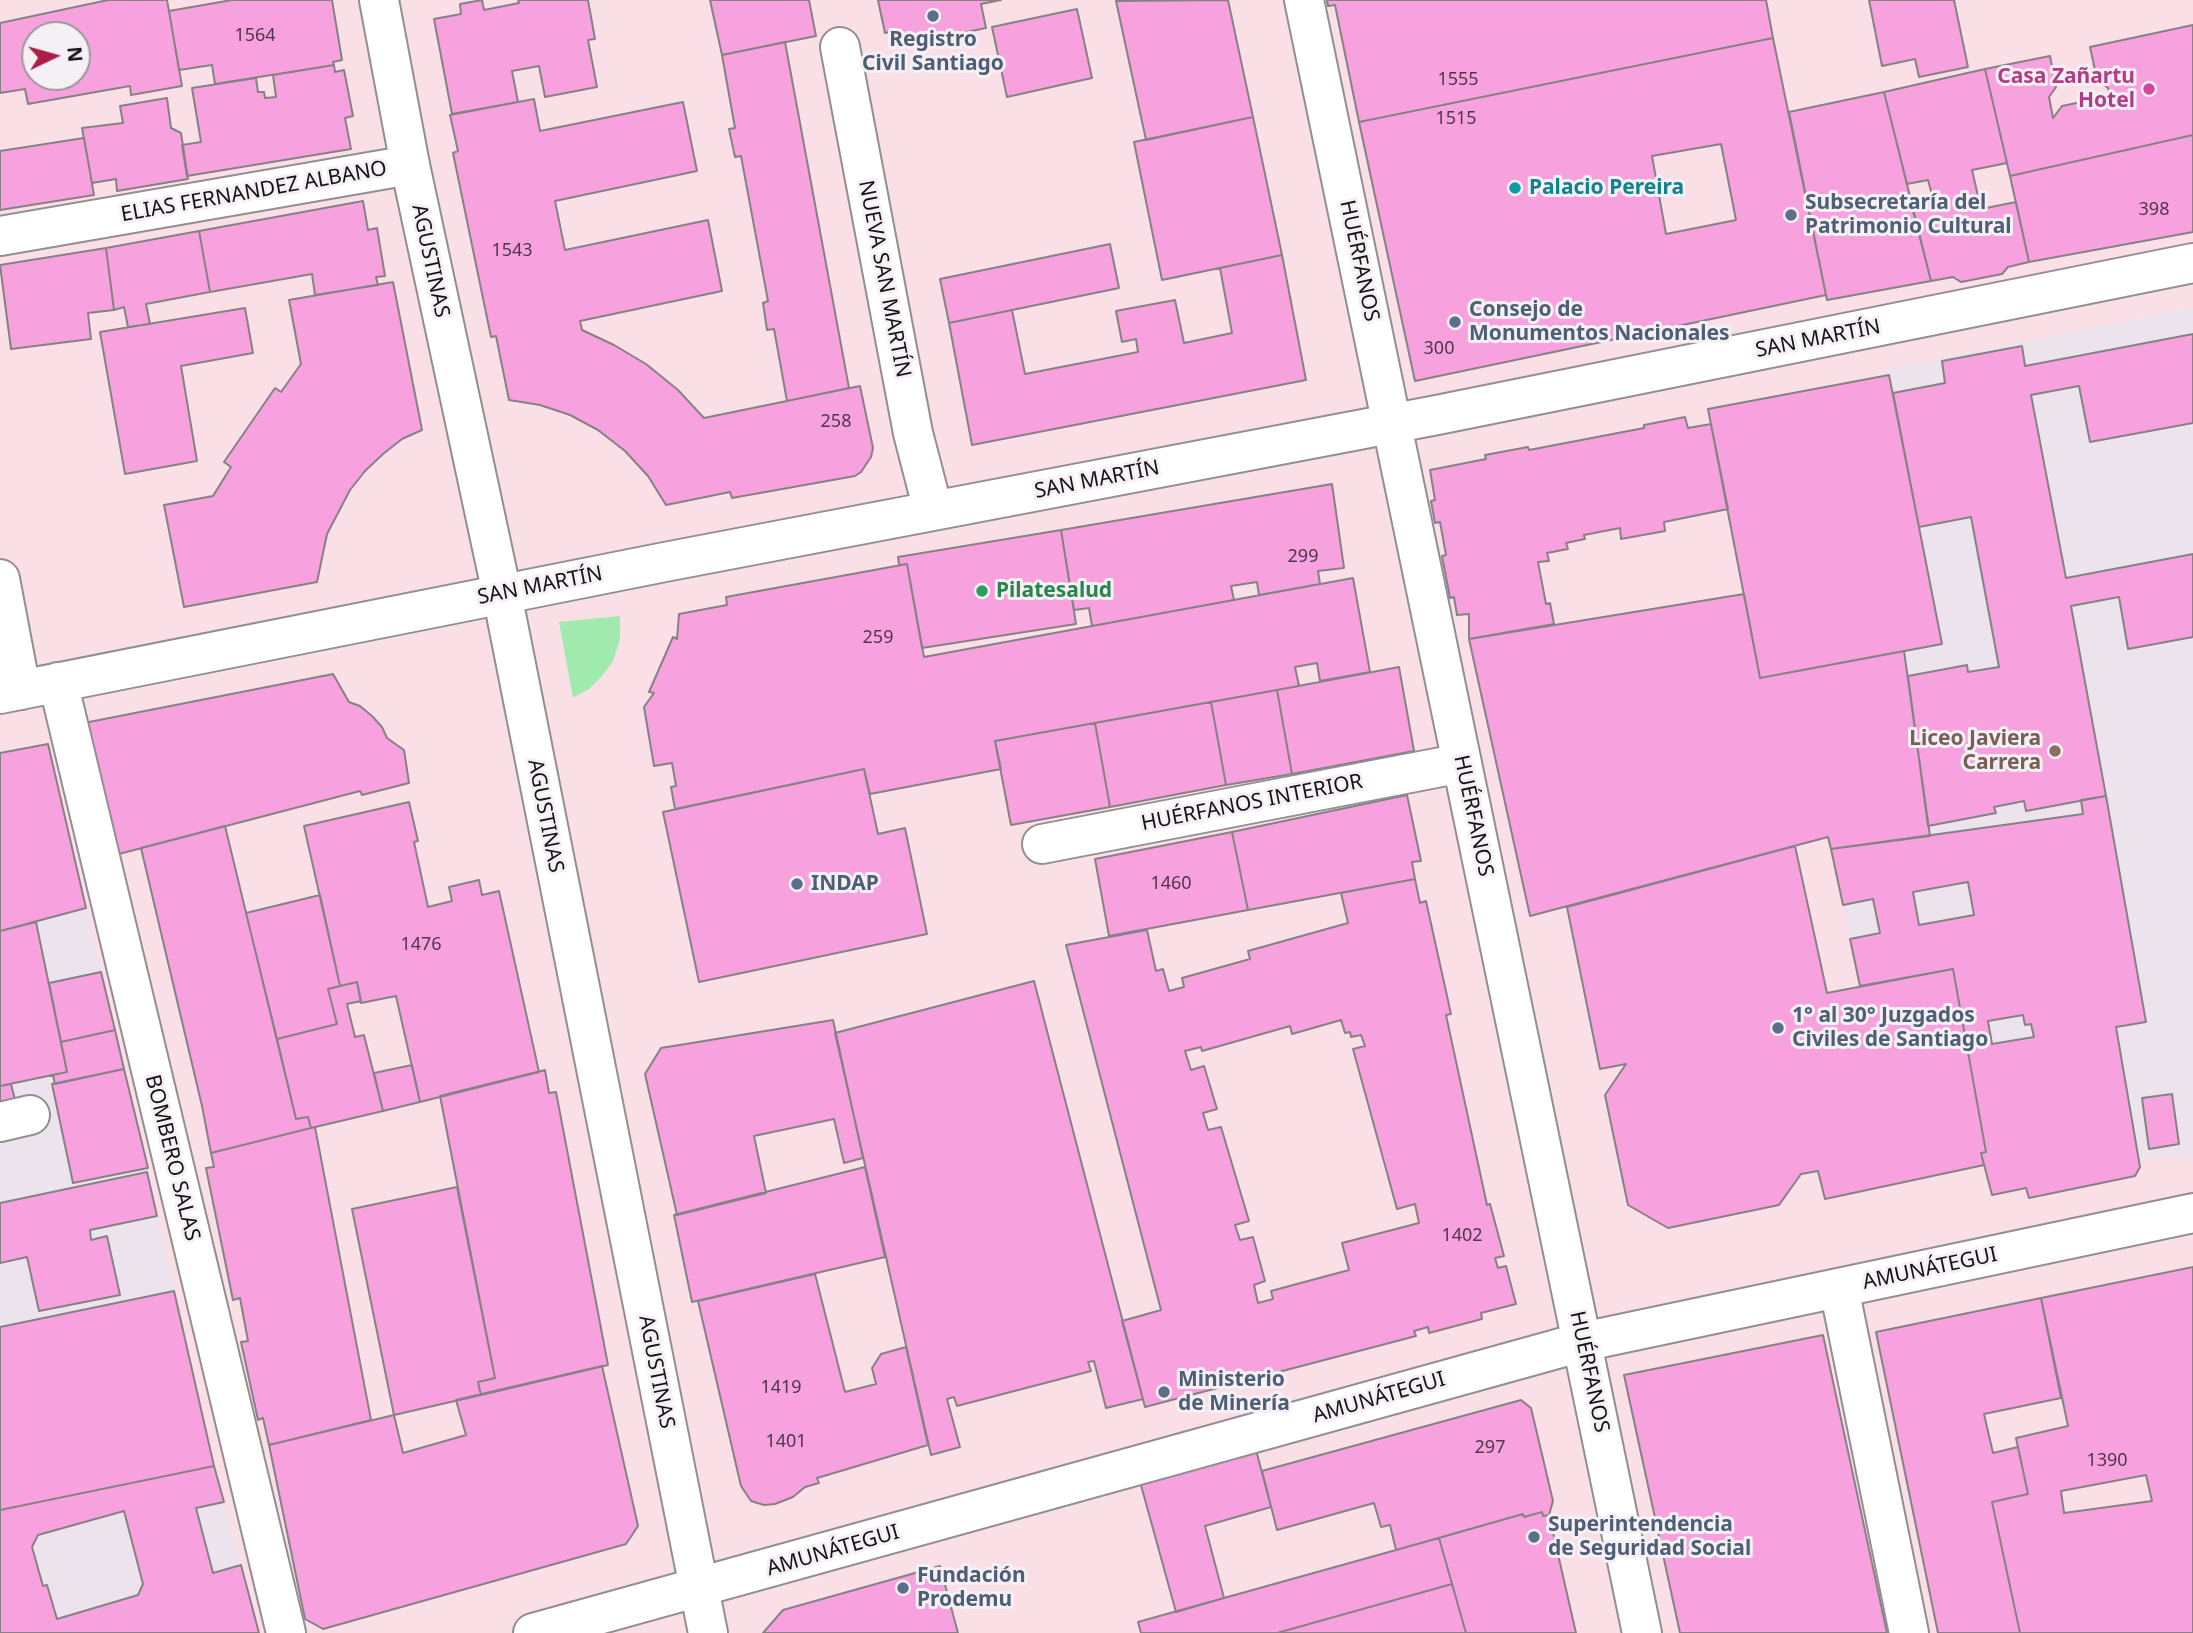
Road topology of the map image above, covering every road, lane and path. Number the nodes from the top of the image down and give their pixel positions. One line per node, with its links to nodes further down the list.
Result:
1 (379, 0): 4 (street, AGUSTINAS)
2 (1304, 0): 7 (street, HUÉRFANOS)
3 (840, 47): 8 (street, NUEVA SAN MARTÍN)
4 (410, 165): 5 (street, ELIAS FERNANDEZ ALBANO); 10 (street, AGUSTINAS)
5 (0, 236)
6 (2193, 263): 7 (street, SAN MARTÍN)
7 (1393, 424): 8 (street, SAN MARTÍN); 13 (street, HUÉRFANOS)
8 (933, 510): 10 (street, SAN MARTÍN)
9 (0, 579): 12 (street)
10 (502, 594): 11 (street, SAN MARTÍN); 18 (street, AGUSTINAS)
11 (58, 682): 12 (street, SAN MARTÍN); 19 (street, BOMBERO SALAS)
12 (10, 692)
13 (1462, 763): 14 (street, HUÉRFANOS INTERIOR); 17 (street, HUÉRFANOS)
14 (1042, 844)
15 (2193, 1213): 16 (street, AMUNÁTEGUI)
16 (1839, 1288): 17 (street, AMUNÁTEGUI); 23 (street)
17 (1582, 1342): 18 (street, AMUNÁTEGUI); 22 (street, HUÉRFANOS)
18 (699, 1588): 20 (street, AMUNÁTEGUI); 21 (street, AGUSTINAS)
19 (286, 1633)
20 (533, 1633)
21 (708, 1633)
22 (1642, 1633)
23 (1909, 1633)

